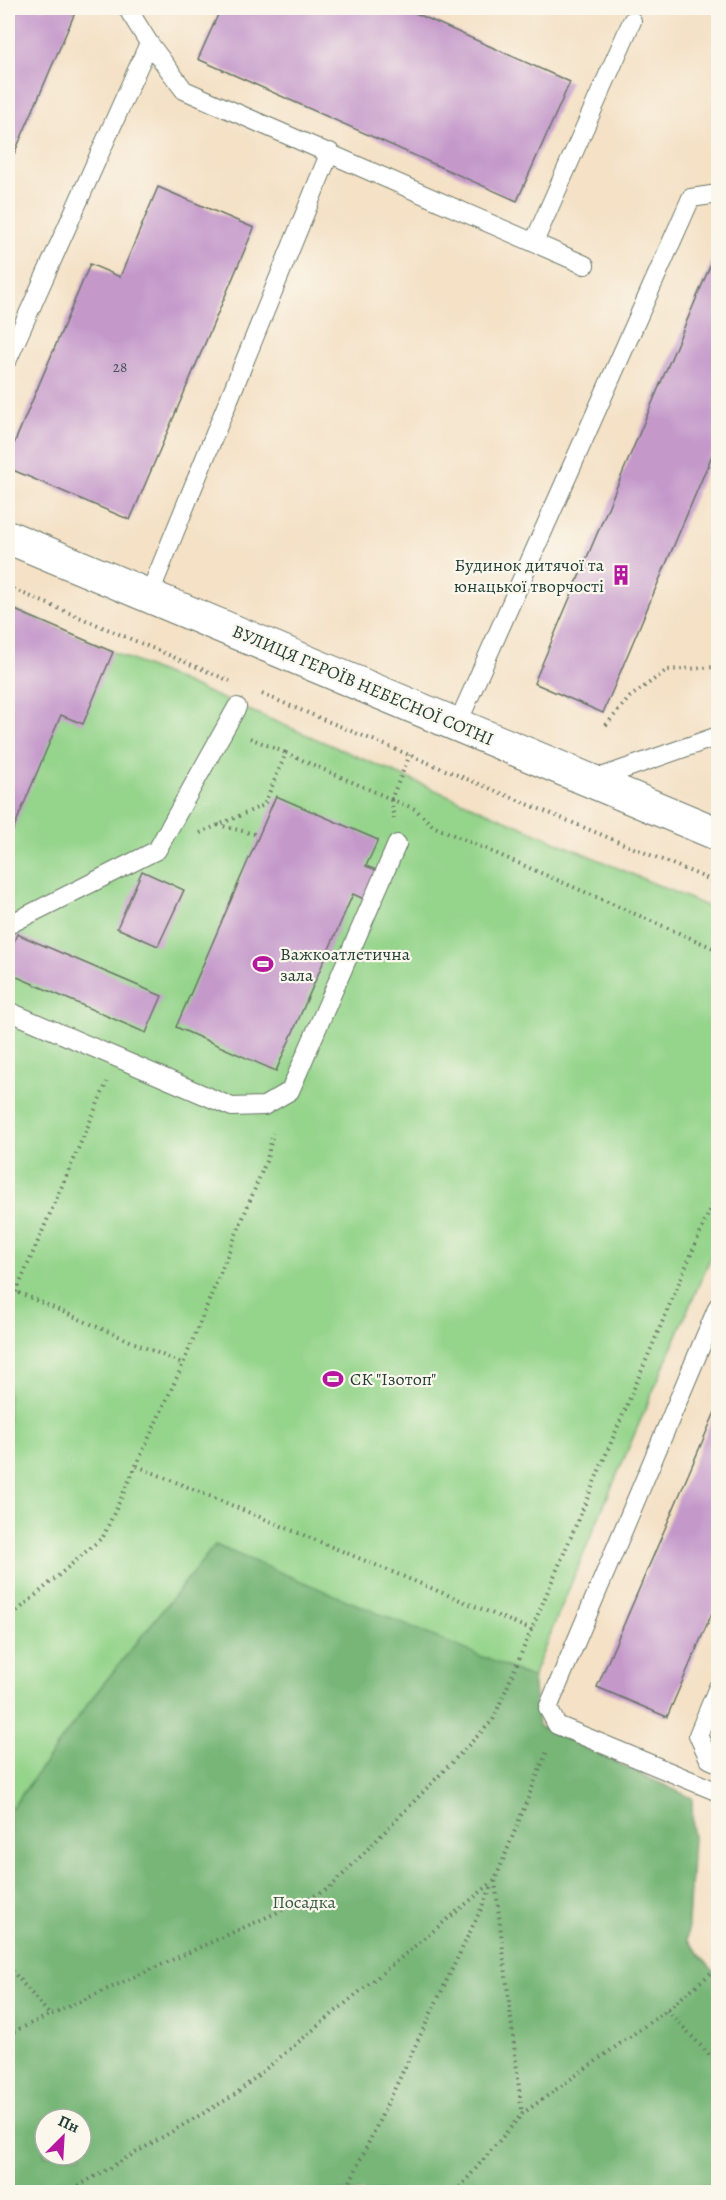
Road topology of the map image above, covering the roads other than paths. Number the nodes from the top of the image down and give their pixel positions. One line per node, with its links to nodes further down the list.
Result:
1 (130, 8): 3 (lane)
2 (632, 21): 6 (lane)
3 (149, 43): 4 (lane); 8 (lane)
4 (330, 152): 6 (lane); 10 (lane)
5 (718, 194): 12 (lane)
6 (534, 242): 7 (lane)
7 (585, 265)
8 (8, 359)
9 (8, 537): 10 (street, ВУЛИЦЯ ГЕРОЇВ НЕБЕСНОЇ СОТНІ)
10 (149, 595): 12 (street, ВУЛИЦЯ ГЕРОЇВ НЕБЕСНОЇ СОТНІ)
11 (237, 707): 17 (lane)
12 (458, 725): 14 (street, ВУЛИЦЯ ГЕРОЇВ НЕБЕСНОЇ СОТНІ)
13 (718, 736): 14 (lane)
14 (591, 780): 15 (street, ВУЛИЦЯ ГЕРОЇВ НЕБЕСНОЇ СОТНІ)
15 (718, 834)
16 (397, 844): 18 (lane)
17 (8, 925)
18 (8, 1011)
19 (718, 1306): 22 (lane)
20 (718, 1687): 21 (lane)
21 (718, 1763)
22 (718, 1792)

